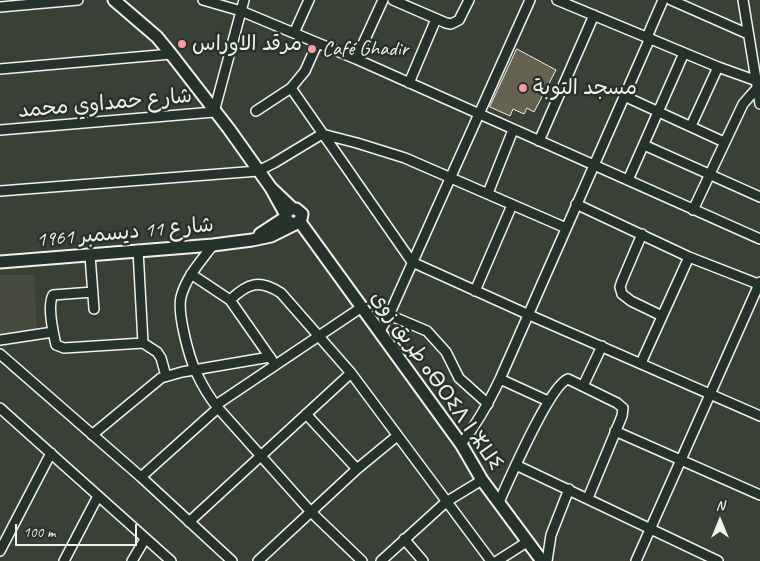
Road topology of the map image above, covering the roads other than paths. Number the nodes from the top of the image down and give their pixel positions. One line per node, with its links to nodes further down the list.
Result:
1 (78, 0): 15 (street)
2 (114, 0): 24 (main road)
3 (203, 0): 16 (street)
4 (244, 0): 16 (street)
5 (310, 0): 19 (street)
6 (383, 0): 25 (street)
7 (393, 0): 18 (street)
8 (469, 0): 18 (street)
9 (530, 0): 36 (street)
10 (557, 0): 14 (street)
11 (663, 0): 21 (street)
12 (671, 0): 20 (street)
13 (743, 0): 20 (street)
14 (575, 3): 17 (street)
15 (0, 7)
16 (241, 10): 19 (street); 35 (street)
17 (594, 15): 21 (street); 41 (street)
18 (436, 19): 29 (street)
19 (294, 33): 22 (street)
20 (748, 34): 28 (street)
21 (648, 38): 23 (street); 31 (street)
22 (317, 44): 25 (street); 30 (street)
23 (684, 53): 26 (street); 34 (street)
24 (171, 54): 27 (street); 35 (main road)
25 (356, 59): 29 (street)
26 (718, 67): 28 (street); 37 (street)
27 (0, 69)
28 (758, 79): 32 (street); 42 (street)
29 (409, 83): 36 (street)
30 (291, 88): 33 (street); 40 (street)
31 (624, 96): 34 (street); 44 (street)
32 (760, 104)
33 (256, 111)
34 (658, 111): 37 (street); 43 (street)
35 (214, 112): 38 (street, شارع حمداوي محمد); 45 (main road)
36 (479, 114): 39 (street); 47 (street)
37 (691, 126): 42 (street)
38 (0, 130)
39 (513, 130): 41 (street); 50 (street)
40 (322, 134): 45 (street); 47 (street); 64 (street)
41 (539, 142): 44 (street)
42 (724, 142): 46 (street)
43 (644, 145): 46 (street); 48 (street)
44 (593, 166): 48 (street); 52 (street)
45 (258, 170): 49 (street); 55 (main road, طريق زوي ⴰⴱⵔⵉⴷ ⵏ ⵣⵡⵉ)
46 (709, 174): 51 (street); 54 (street)
47 (451, 176): 50 (street); 64 (street)
48 (628, 180): 54 (street)
49 (0, 191)
50 (488, 193): 53 (street)
51 (760, 198)
52 (576, 204): 56 (street); 57 (street)
53 (512, 205): 56 (street); 67 (street)
54 (693, 210): 58 (street)
55 (292, 217): 59 (main road, شارع 11 ديسمبر 1961); 71 (main road, طريق زوي ⴰⴱⵔⵉⴷ ⵏ ⵣⵡⵉ)
56 (566, 228): 73 (street)
57 (642, 234): 62 (street); 75 (street)
58 (760, 240)
59 (213, 245): 60 (main road, شارع 11 ديسمبر 1961); 65 (street)
60 (138, 250): 61 (main road, شارع 11 ديسمبر 1961); 80 (street)
61 (90, 255): 63 (main road, شارع 11 ديسمبر 1961); 68 (street)
62 (689, 258): 66 (street); 75 (street)
63 (0, 262)
64 (412, 262): 67 (street); 74 (street)
65 (191, 274): 69 (street); 85 (street)
66 (759, 283): 70 (street)
67 (475, 291): 73 (street)
68 (93, 292): 72 (street); 77 (street)
69 (230, 300): 78 (street); 83 (street)
70 (756, 303): 90 (street)
71 (362, 307): 76 (main road, طريق زوي ⴰⴱⵔⵉⴷ ⵏ ⵣⵡⵉ); 78 (street)
72 (94, 309)
73 (528, 314): 81 (street); 88 (street)
74 (389, 315): 76 (street); 92 (street)
75 (662, 316): 84 (street)
76 (380, 331): 100 (main road, طريق زوي ⴰⴱⵔⵉⴷ ⵏ ⵣⵡⵉ)
77 (53, 332): 79 (street); 80 (street)
78 (320, 336): 83 (street); 86 (street)
79 (0, 340)
80 (143, 343): 87 (street)
81 (602, 346): 84 (street); 89 (street)
82 (0, 354): 98 (street)
83 (272, 361): 85 (street); 93 (street)
84 (641, 363): 90 (street)
85 (195, 371): 87 (street); 93 (street)
86 (351, 373): 95 (street); 99 (street)
87 (166, 376): 98 (street)
88 (500, 379): 91 (street); 92 (street)
89 (583, 386): 91 (street); 97 (street)
90 (710, 393): 96 (street); 103 (street)
91 (548, 401): 104 (street)
92 (488, 404): 100 (street)
93 (217, 407): 102 (street); 106 (street)
94 (0, 408): 101 (street)
95 (306, 414): 102 (street); 105 (street)
96 (760, 416)
97 (615, 431): 103 (street); 111 (street)
98 (92, 435): 106 (street)
99 (397, 436): 105 (street); 112 (street)
100 (460, 444): 107 (main road, طريق زوي ⴰⴱⵔⵉⴷ ⵏ ⵣⵡⵉ)
101 (51, 453): 110 (street); 120 (street)
102 (260, 455): 114 (street); 115 (street)
103 (682, 460): 109 (street); 116 (street)
104 (516, 465): 108 (street); 113 (street)
105 (357, 469): 114 (street)
106 (141, 477): 115 (street)
107 (482, 480): 112 (street); 113 (main road, طريق زوي ⴰⴱⵔⵉⴷ ⵏ ⵣⵡⵉ)
108 (569, 490): 111 (street); 131 (street)
109 (760, 495)
110 (98, 496): 117 (street); 121 (street)
111 (588, 498): 116 (street)
112 (446, 502): 118 (street); 129 (street)
113 (499, 502): 119 (main road, طريق زوي ⴰⴱⵔⵉⴷ ⵏ ⵣⵡⵉ)
114 (311, 512): 125 (street); 126 (street)
115 (189, 522): 124 (street)
116 (651, 529): 132 (street); 133 (street)
117 (145, 539): 122 (street); 123 (street)
118 (404, 539): 127 (street); 128 (street)
119 (527, 542): 130 (street); 131 (main road, طريق زوي ⴰⴱⵔⵉⴷ ⵏ ⵣⵡⵉ)
120 (0, 551)
121 (64, 561)
122 (132, 561)
123 (172, 561)
124 (232, 561)
125 (258, 561)
126 (362, 561)
127 (381, 561)
128 (424, 561)
129 (491, 561)
130 (497, 561)
131 (543, 561)
132 (636, 561)
133 (718, 561)

